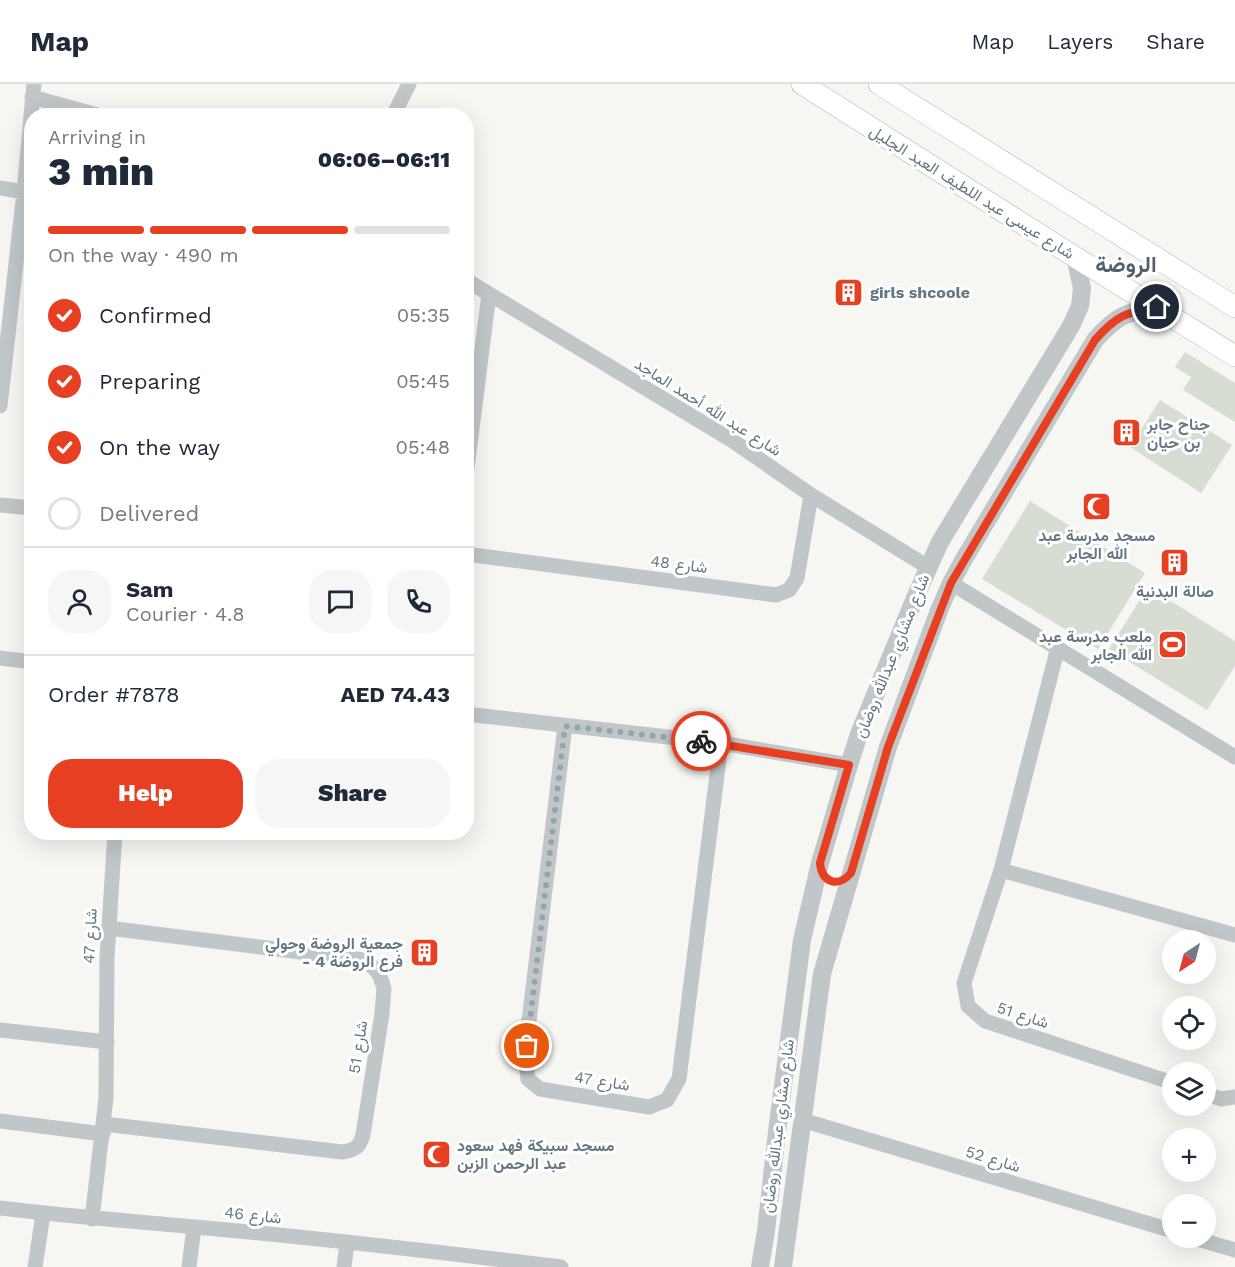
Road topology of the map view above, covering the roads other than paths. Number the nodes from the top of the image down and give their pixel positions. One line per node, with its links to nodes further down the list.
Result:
1 (409, 84): 7 (street)
2 (802, 84): 10 (main road, شارع عيسى عبد اللطيف العبد الجليل)
3 (879, 84): 14 (main road)
4 (33, 91): 5 (street); 6 (street)
5 (31, 108)
6 (79, 108)
7 (397, 108)
8 (0, 188): 9 (street)
9 (24, 192): 16 (street)
10 (1075, 257): 13 (main road, شارع عيسى عبد اللطيف العبد الجليل); 18 (street, شارع مشاري عبدالله روضان)
11 (474, 285): 12 (street, شارع عبد الله أحمد الماجد)
12 (489, 294): 17 (street); 20 (street, شارع عبد الله أحمد الماجد)
13 (1157, 307): 15 (main road, شارع عيسى عبد اللطيف العبد الجليل); 19 (street, شارع مشاري عبدالله روضان)
14 (1235, 307)
15 (1235, 356)
16 (0, 406)
17 (474, 413)
18 (1008, 432): 19 (street); 24 (street, شارع مشاري عبدالله روضان)
19 (1033, 444): 25 (street, شارع مشاري عبدالله روضان)
20 (811, 495): 23 (street, شارع 48); 24 (street, شارع عبد الله أحمد الماجد)
21 (0, 505): 22 (street)
22 (24, 507)
23 (474, 555)
24 (928, 567): 33 (street, شارع مشاري عبدالله روضان)
25 (951, 583): 26 (street); 37 (street, شارع مشاري عبدالله روضان)
26 (1058, 647): 32 (street); 36 (street, شارع 51)
27 (0, 658): 28 (street)
28 (24, 661)
29 (474, 715): 30 (street)
30 (565, 726): 31 (street); 31 (street, شارع 47)
31 (721, 743): 33 (street)
32 (1235, 758)
33 (849, 765): 35 (street, شارع مشاري عبدالله روضان)
34 (114, 840): 40 (street, شارع 47)
35 (820, 863): 37 (street); 38 (street, شارع مشاري عبدالله روضان)
36 (1001, 870): 41 (street); 44 (street, شارع 51)
37 (851, 873): 39 (street, شارع مشاري عبدالله روضان)
38 (811, 902): 39 (street); 63 (street, شارع مشاري عبدالله روضان)
39 (840, 911): 47 (street, شارع مشاري عبدالله روضان)
40 (108, 928): 43 (street, شارع 47); 49 (street, شارع 51)
41 (1235, 936)
42 (0, 1030): 43 (street)
43 (107, 1042): 49 (street, شارع 47)
44 (1162, 1079)
45 (1216, 1097): 46 (street)
46 (1235, 1097)
47 (802, 1120): 54 (street, شارع 52); 64 (street, شارع مشاري عبدالله روضان)
48 (0, 1121): 49 (street)
49 (103, 1129): 52 (street, شارع 47)
50 (0, 1208): 51 (street, شارع 46)
51 (43, 1214): 52 (street, شارع 46); 59 (street)
52 (92, 1219): 53 (street, شارع 46)
53 (194, 1227): 55 (street, شارع 46); 60 (street)
54 (1162, 1228)
55 (346, 1243): 58 (street, شارع 46); 61 (street)
56 (1216, 1244): 57 (street)
57 (1235, 1250)
58 (501, 1263): 62 (street, شارع 46)
59 (35, 1267)
60 (189, 1267)
61 (344, 1267)
62 (561, 1267)
63 (760, 1267)
64 (783, 1267)

